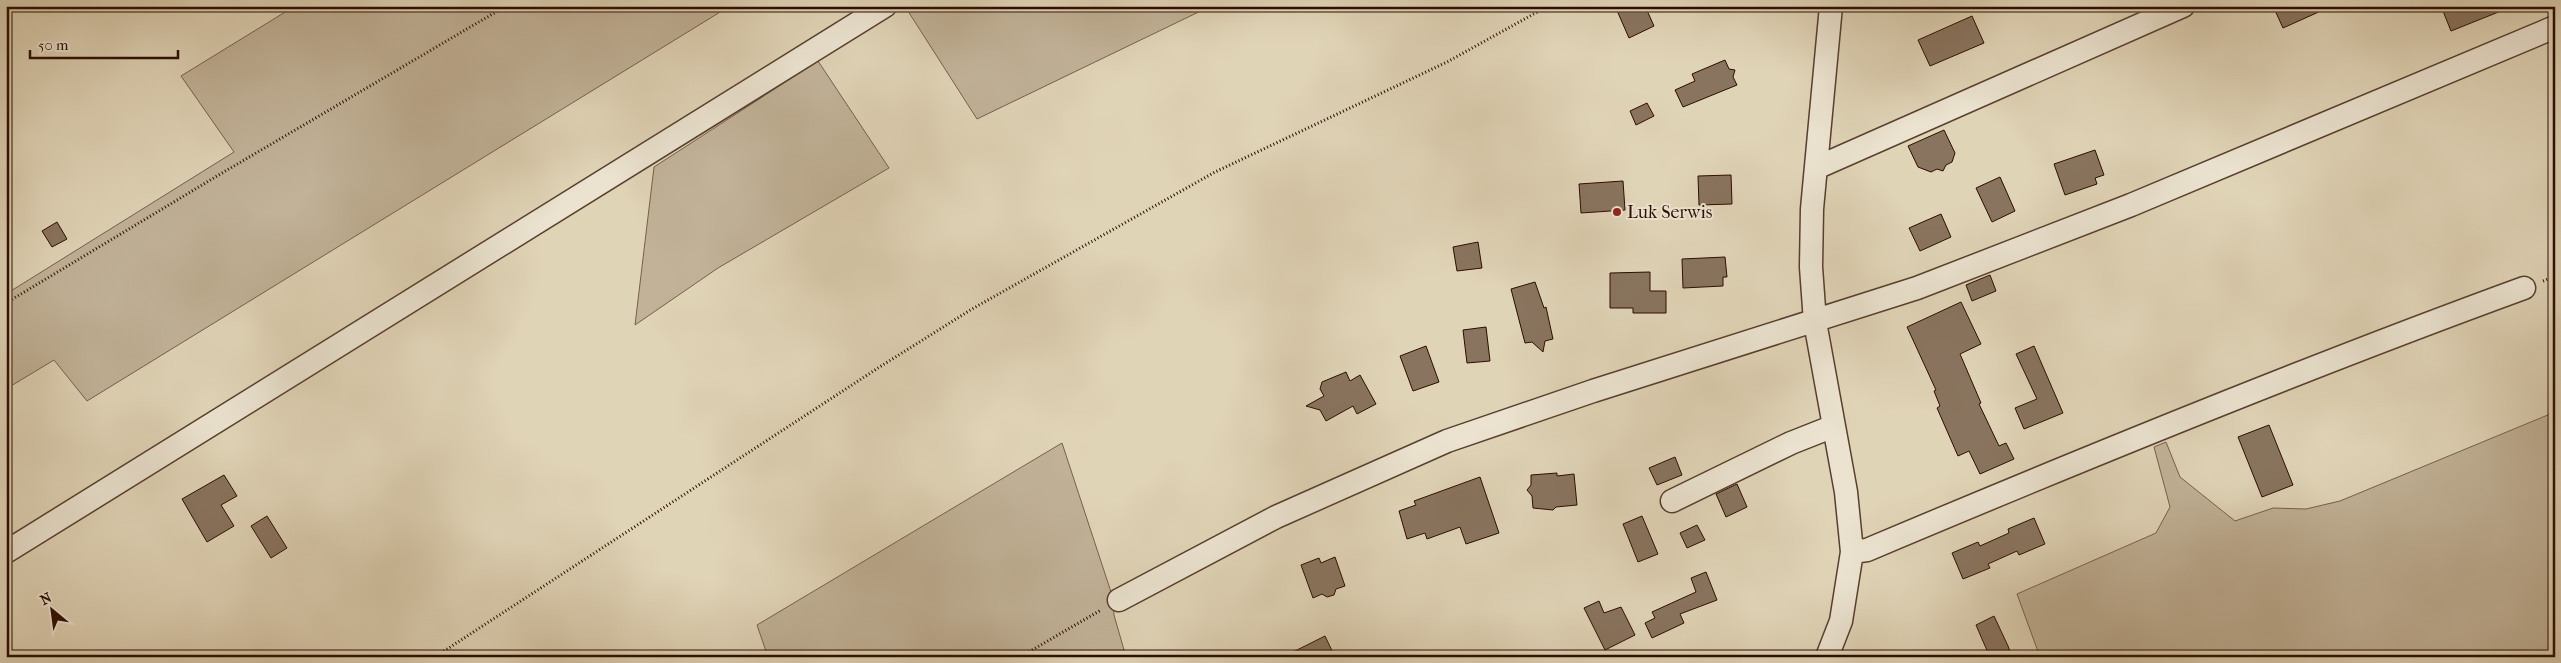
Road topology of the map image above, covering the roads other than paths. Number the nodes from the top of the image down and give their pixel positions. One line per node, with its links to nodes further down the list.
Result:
1 (885, 6): 10 (street)
2 (1831, 6): 5 (street)
3 (2183, 6): 5 (street)
4 (2555, 27): 7 (street)
5 (1816, 168): 7 (street)
6 (2524, 288): 11 (street)
7 (1815, 322): 8 (street); 12 (street)
8 (1834, 426): 9 (street); 11 (street)
9 (1672, 501)
10 (6, 552)
11 (1852, 552): 13 (street)
12 (1119, 600)
13 (1827, 657)

